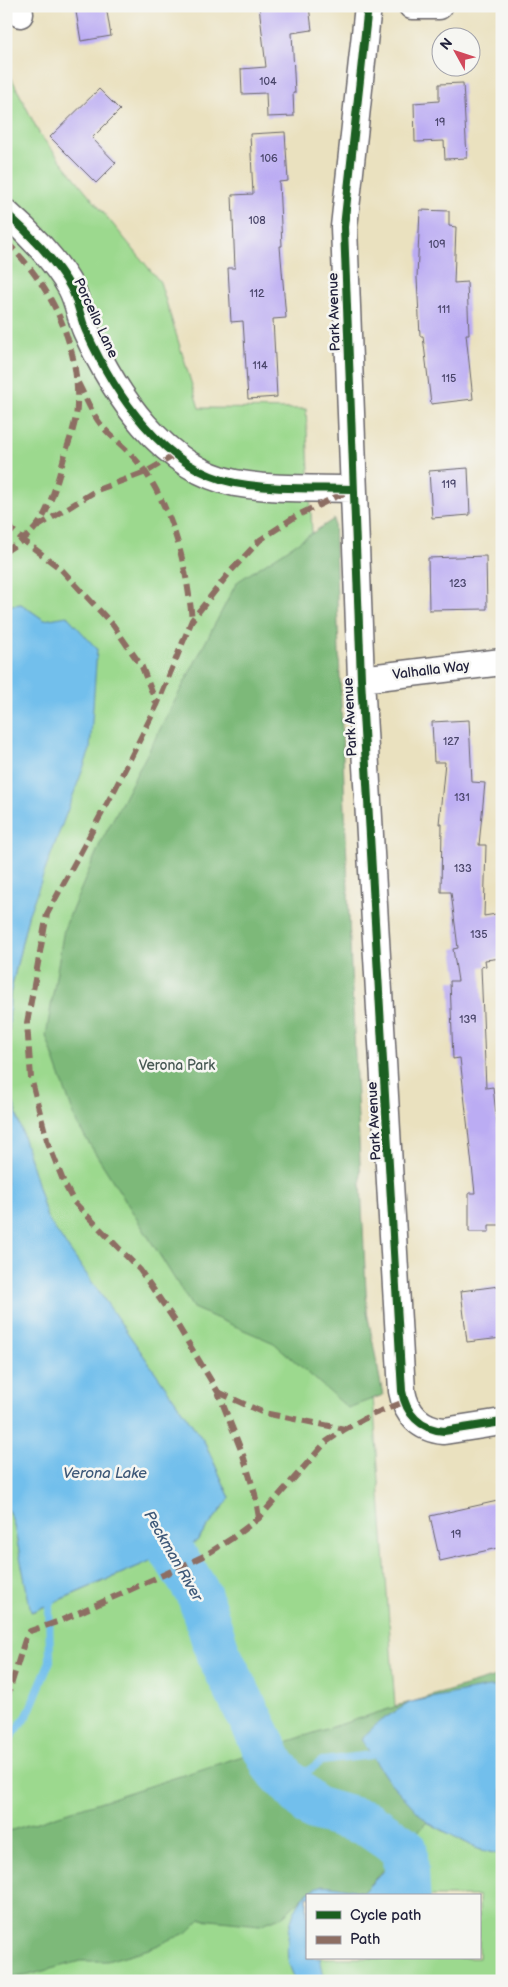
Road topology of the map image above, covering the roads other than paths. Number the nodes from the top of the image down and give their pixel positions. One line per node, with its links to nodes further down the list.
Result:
1 (368, 6): 5 (street, Park Avenue)
2 (412, 6): 3 (street)
3 (439, 6)
4 (6, 213): 5 (street, Porcello Lane)
5 (353, 489): 7 (street, Park Avenue)
6 (502, 662): 7 (street, Valhalla Way)
7 (361, 679): 8 (street, Park Avenue)
8 (502, 1422)

